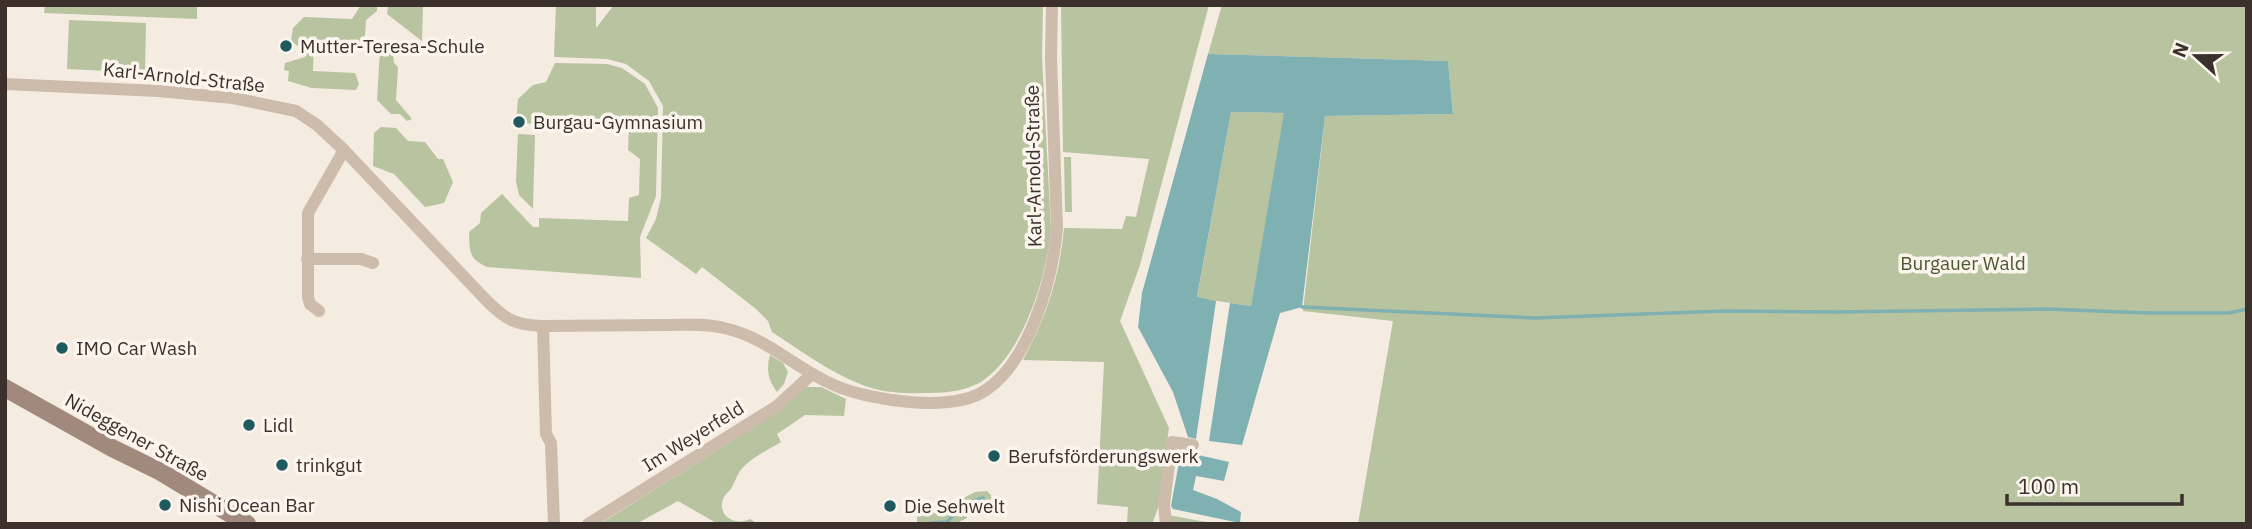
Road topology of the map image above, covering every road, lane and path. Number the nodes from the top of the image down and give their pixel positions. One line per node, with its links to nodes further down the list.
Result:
1 (1052, 5): 8 (street, Karl-Arnold-Straße)
2 (5, 84): 3 (street, Karl-Arnold-Straße)
3 (344, 150): 4 (street); 7 (street, Karl-Arnold-Straße)
4 (307, 259): 5 (street); 6 (street)
5 (373, 263)
6 (319, 311)
7 (543, 327): 8 (street, Karl-Arnold-Straße); 12 (street)
8 (811, 373): 13 (street, Im Weyerfeld)
9 (5, 388): 11 (main road, Nideggener Straße)
10 (1193, 445): 14 (street)
11 (247, 524)
12 (554, 524)
13 (588, 524)
14 (1166, 524)

